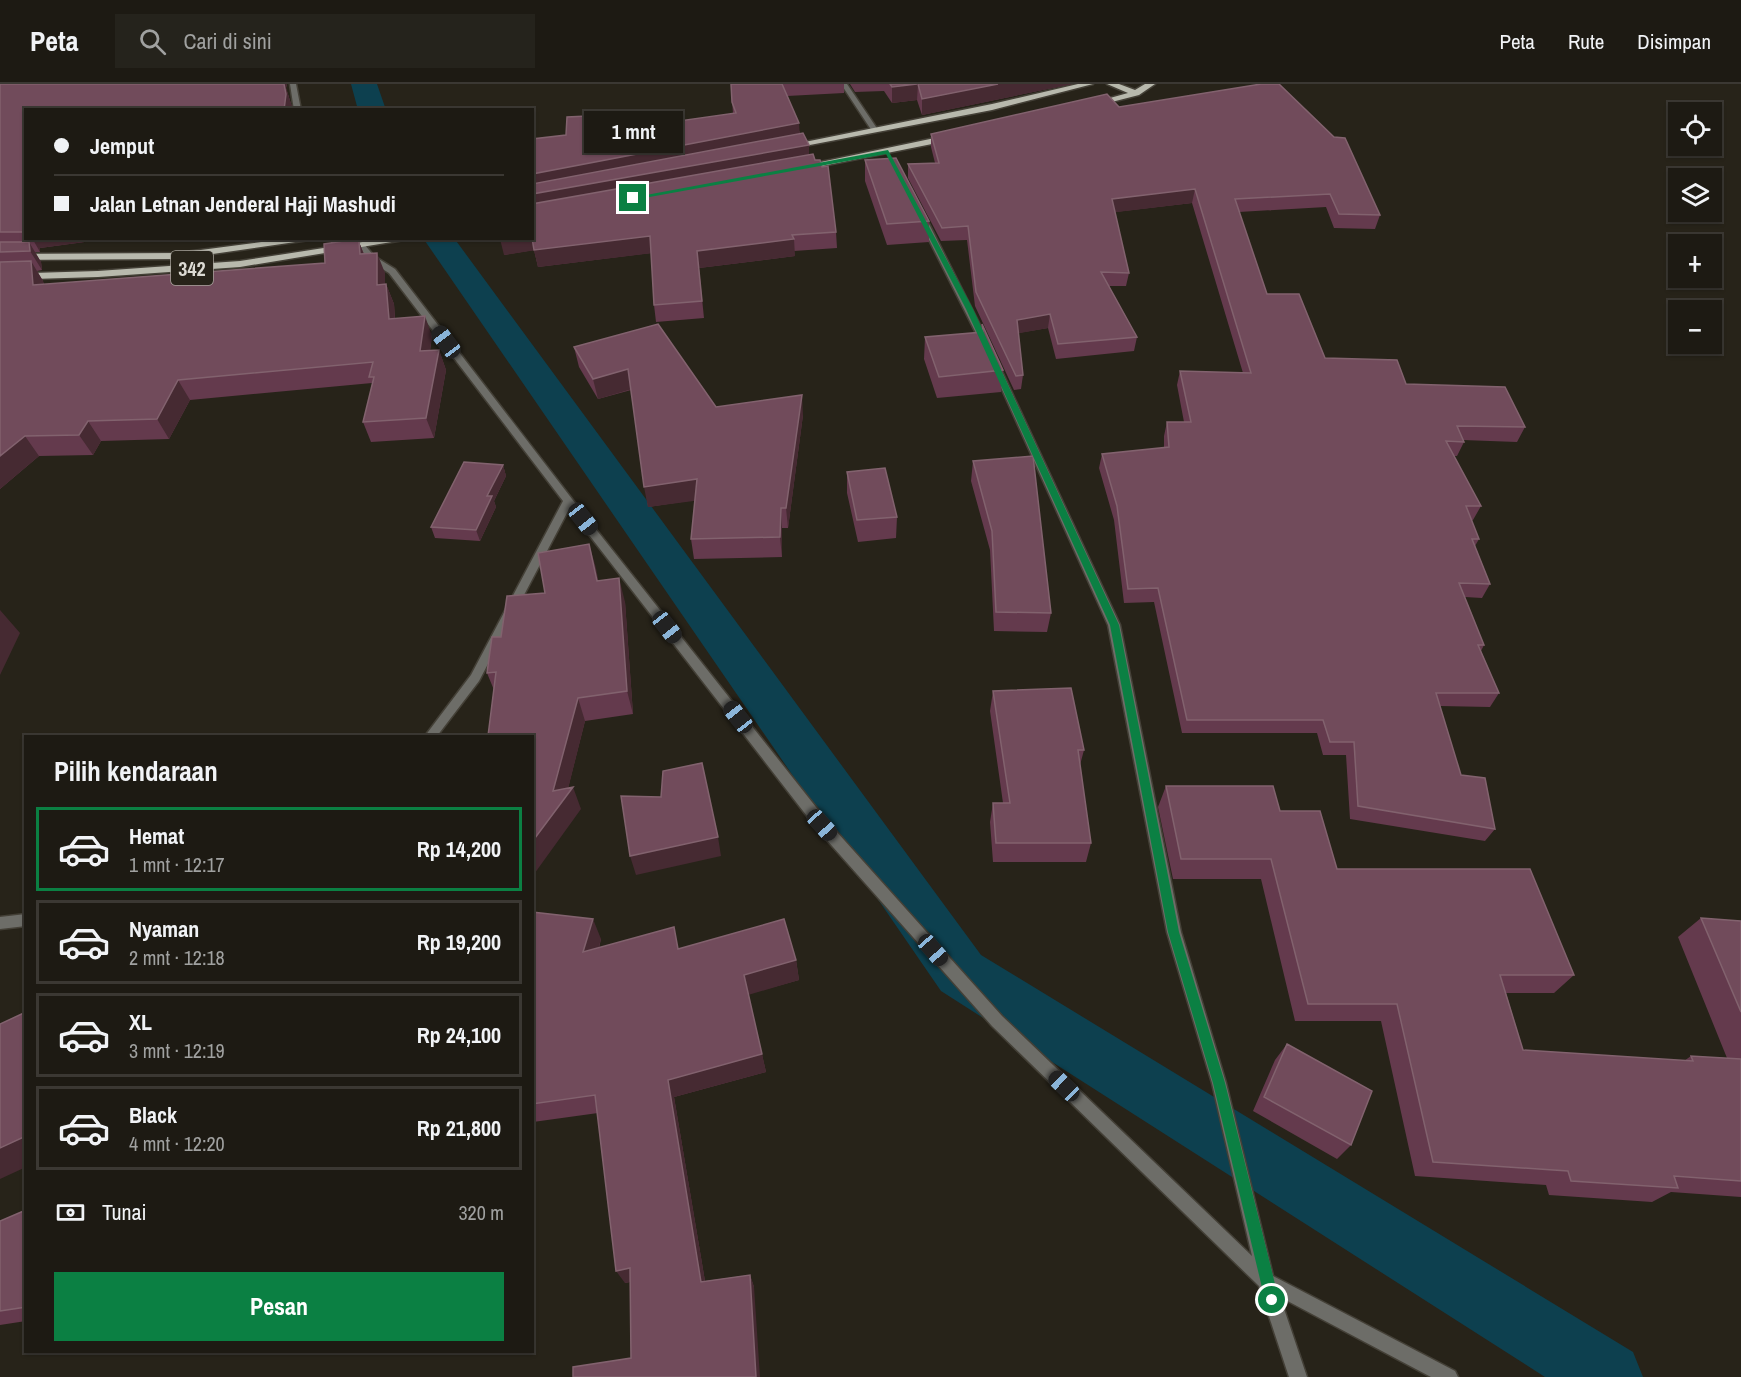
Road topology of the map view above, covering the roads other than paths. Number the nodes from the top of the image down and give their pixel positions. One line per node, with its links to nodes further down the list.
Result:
1 (293, 84): 7 (street)
2 (844, 84): 9 (street)
3 (1089, 84): 9 (main road)
4 (1111, 84): 6 (main road)
5 (1151, 84): 6 (main road)
6 (1136, 93): 8 (main road)
7 (298, 108)
8 (1083, 108)
9 (874, 130): 11 (main road)
10 (958, 136): 12 (main road)
11 (782, 148)
12 (888, 152): 13 (street); 14 (main road)
13 (893, 162)
14 (795, 169)
15 (915, 204): 25 (street)
16 (302, 240): 19 (main road, 342)
17 (400, 240): 18 (main road, 342)
18 (361, 246): 20 (main road, 342); 21 (street)
19 (0, 257)
20 (0, 277)
21 (568, 501): 22 (street); 25 (street)
22 (432, 735)
23 (24, 920): 24 (street)
24 (0, 923)
25 (1266, 1281): 26 (street); 27 (street)
26 (1298, 1377)
27 (1449, 1377)

